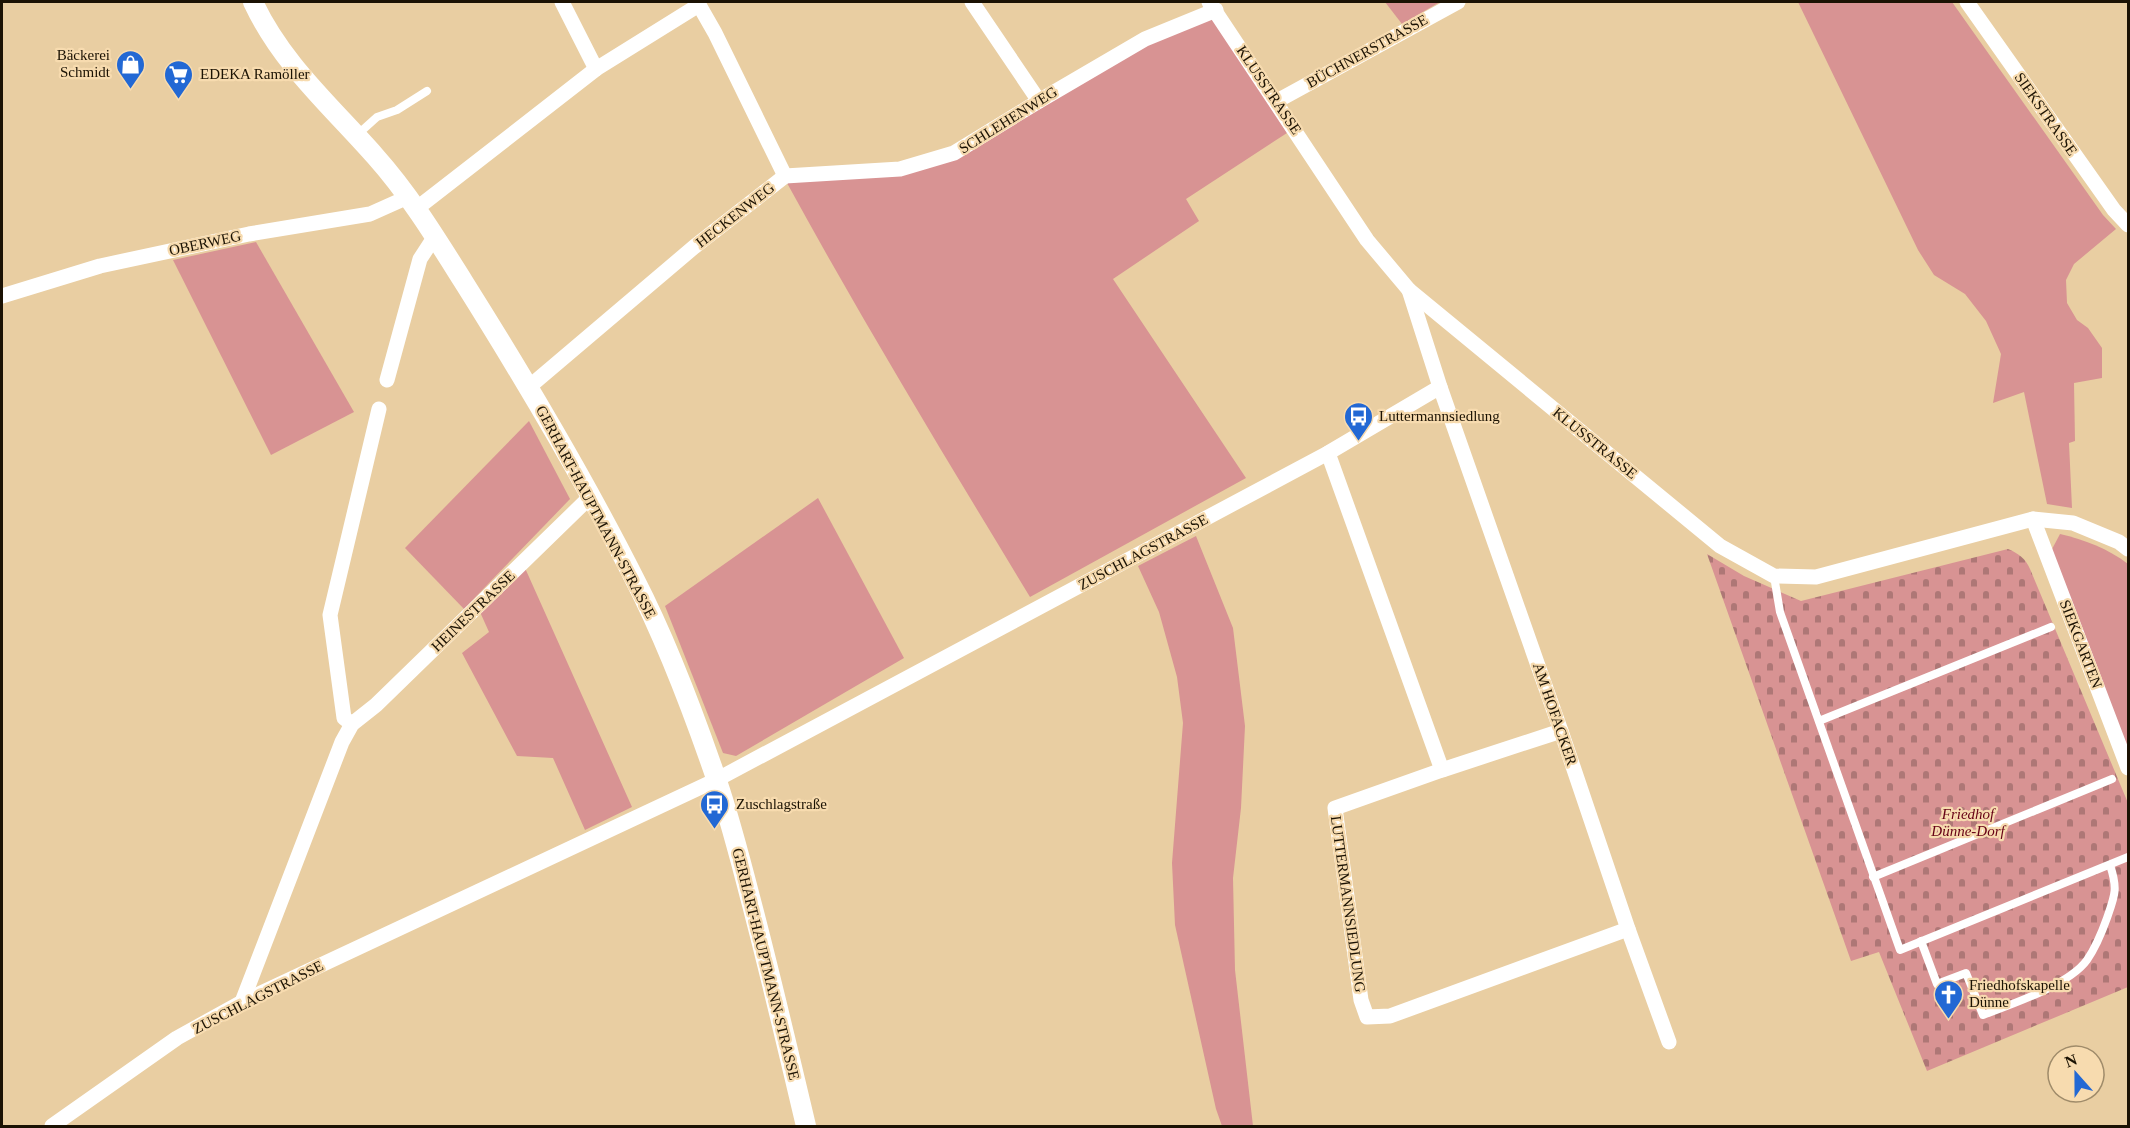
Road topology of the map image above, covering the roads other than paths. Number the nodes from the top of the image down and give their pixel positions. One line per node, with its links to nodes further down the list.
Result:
1 (254, 2): 12 (street, GERHART-HAUPTMANN-STRASSE)
2 (562, 2): 8 (street)
3 (972, 2): 10 (street)
4 (1458, 2): 11 (street, BÜCHNERSTRASSE)
5 (1966, 2): 15 (street, SIEKSTRASSE)
6 (699, 4): 8 (street, HECKENWEG); 13 (street, HECKENWEG)
7 (1213, 6): 10 (street, SCHLEHENWEG); 11 (street, KLUSSTRASSE)
8 (596, 69): 14 (street, HECKENWEG)
9 (427, 91): 12 (lane)
10 (1039, 101): 13 (street, SCHLEHENWEG)
11 (1277, 101): 17 (street, KLUSSTRASSE)
12 (356, 136): 14 (street, GERHART-HAUPTMANN-STRASSE)
13 (785, 176): 20 (street, HECKENWEG)
14 (412, 203): 16 (street, GERHART-HAUPTMANN-STRASSE); 18 (street, OBERWEG)
15 (2128, 225)
16 (435, 236): 19 (street); 20 (street, GERHART-HAUPTMANN-STRASSE)
17 (1409, 290): 21 (street); 27 (street, KLUSSTRASSE)
18 (2, 296)
19 (387, 380)
20 (530, 387): 24 (street, GERHART-HAUPTMANN-STRASSE)
21 (1440, 387): 23 (street, ZUSCHLAGSTRASSE); 31 (street, AM HOFACKER)
22 (379, 409): 30 (street)
23 (1328, 453): 33 (street); 35 (street, ZUSCHLAGSTRASSE)
24 (590, 497): 30 (street, HEINESTRASSE); 35 (street, GERHART-HAUPTMANN-STRASSE)
25 (2033, 519): 26 (street, KLUSSTRASSE); 27 (street, KLUSSTRASSE); 32 (street, SIEKGARTEN)
26 (2128, 549)
27 (1774, 576): 29 (lane)
28 (2051, 627): 29 (lane)
29 (1820, 721): 38 (lane)
30 (352, 724): 41 (street, HEINESTRASSE)
31 (1561, 731): 33 (street, LUTTERMANNSIEDLUNG); 39 (street, AM HOFACKER)
32 (2128, 768)
33 (1442, 770): 39 (street, LUTTERMANNSIEDLUNG)
34 (2112, 779): 38 (lane)
35 (716, 780): 41 (street, ZUSCHLAGSTRASSE); 44 (street, GERHART-HAUPTMANN-STRASSE)
36 (2128, 857): 37 (lane)
37 (2110, 865): 40 (lane); 40 (lane)
38 (1874, 877): 40 (lane)
39 (1628, 929): 42 (street, AM HOFACKER)
40 (1921, 941)
41 (242, 1002): 43 (street, ZUSCHLAGSTRASSE)
42 (1669, 1042)
43 (52, 1126)
44 (806, 1126)

